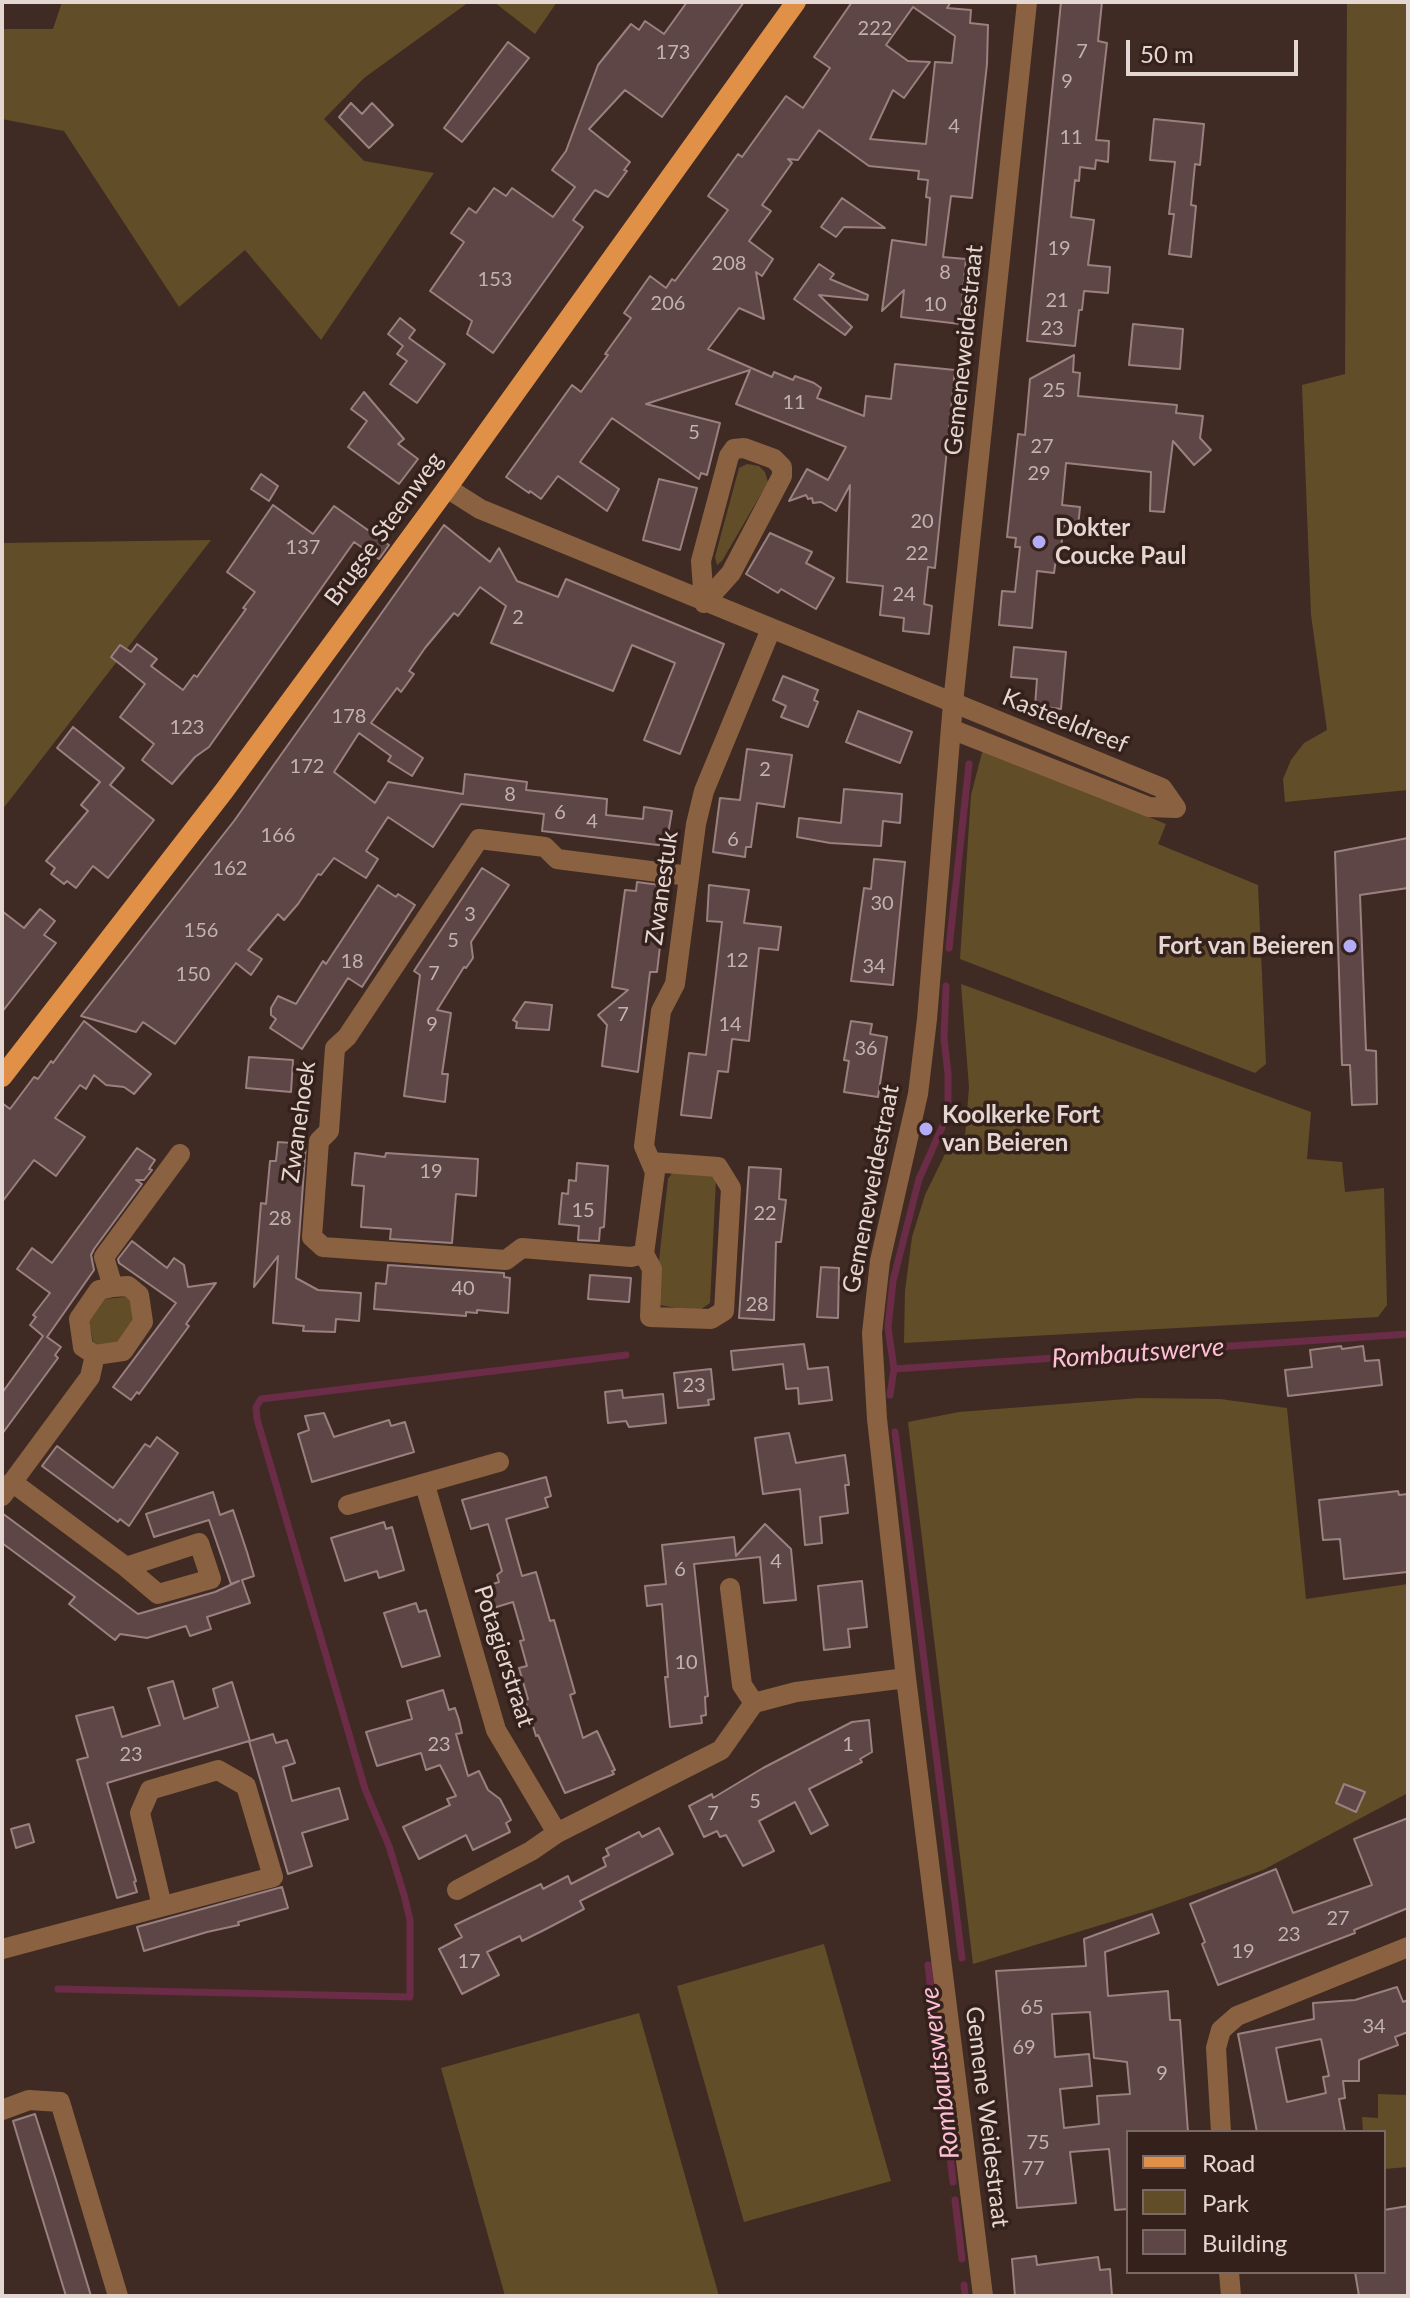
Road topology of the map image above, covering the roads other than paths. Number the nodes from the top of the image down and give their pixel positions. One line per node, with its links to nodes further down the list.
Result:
1 (796, 2): 3 (main road, Brugse Steenweg)
2 (1027, 2): 6 (street, Gemeneweidestraat)
3 (447, 488): 4 (street, Kasteeldreef); 9 (main road, Brugse Steenweg)
4 (704, 603): 4 (street); 5 (street, Kasteeldreef)
5 (771, 629): 6 (street, Kasteeldreef); 8 (street, Zwanestuk)
6 (953, 703): 7 (street); 7 (street, Kasteeldreef)
7 (951, 729): 21 (street, Gemeneweidestraat)
8 (689, 876): 11 (street, Zwanestuk); 12 (street, Zwanehoek)
9 (2, 1077)
10 (180, 1154): 13 (street)
11 (651, 1162): 12 (street, Zwanestuk); 12 (street, Zwanestuk)
12 (644, 1254)
13 (113, 1287): 14 (street); 14 (street)
14 (95, 1355): 17 (street)
15 (499, 1462): 16 (street)
16 (425, 1485): 18 (street); 24 (street, Potagierstraat)
17 (7, 1489): 19 (street)
18 (348, 1505)
19 (126, 1567)
20 (730, 1588): 22 (street)
21 (906, 1678): 22 (street); 23 (street, Gemeneweidestraat)
22 (754, 1703): 24 (street)
23 (923, 1802): 33 (street, Gemene Weidestraat)
24 (557, 1833): 25 (street)
25 (457, 1890)
26 (162, 1906): 26 (street); 28 (street)
27 (1408, 1947): 30 (street)
28 (2, 1949)
29 (2, 2110): 32 (street)
30 (1221, 2130)
31 (1229, 2274): 34 (street)
32 (118, 2296)
33 (983, 2296)
34 (1231, 2296)

